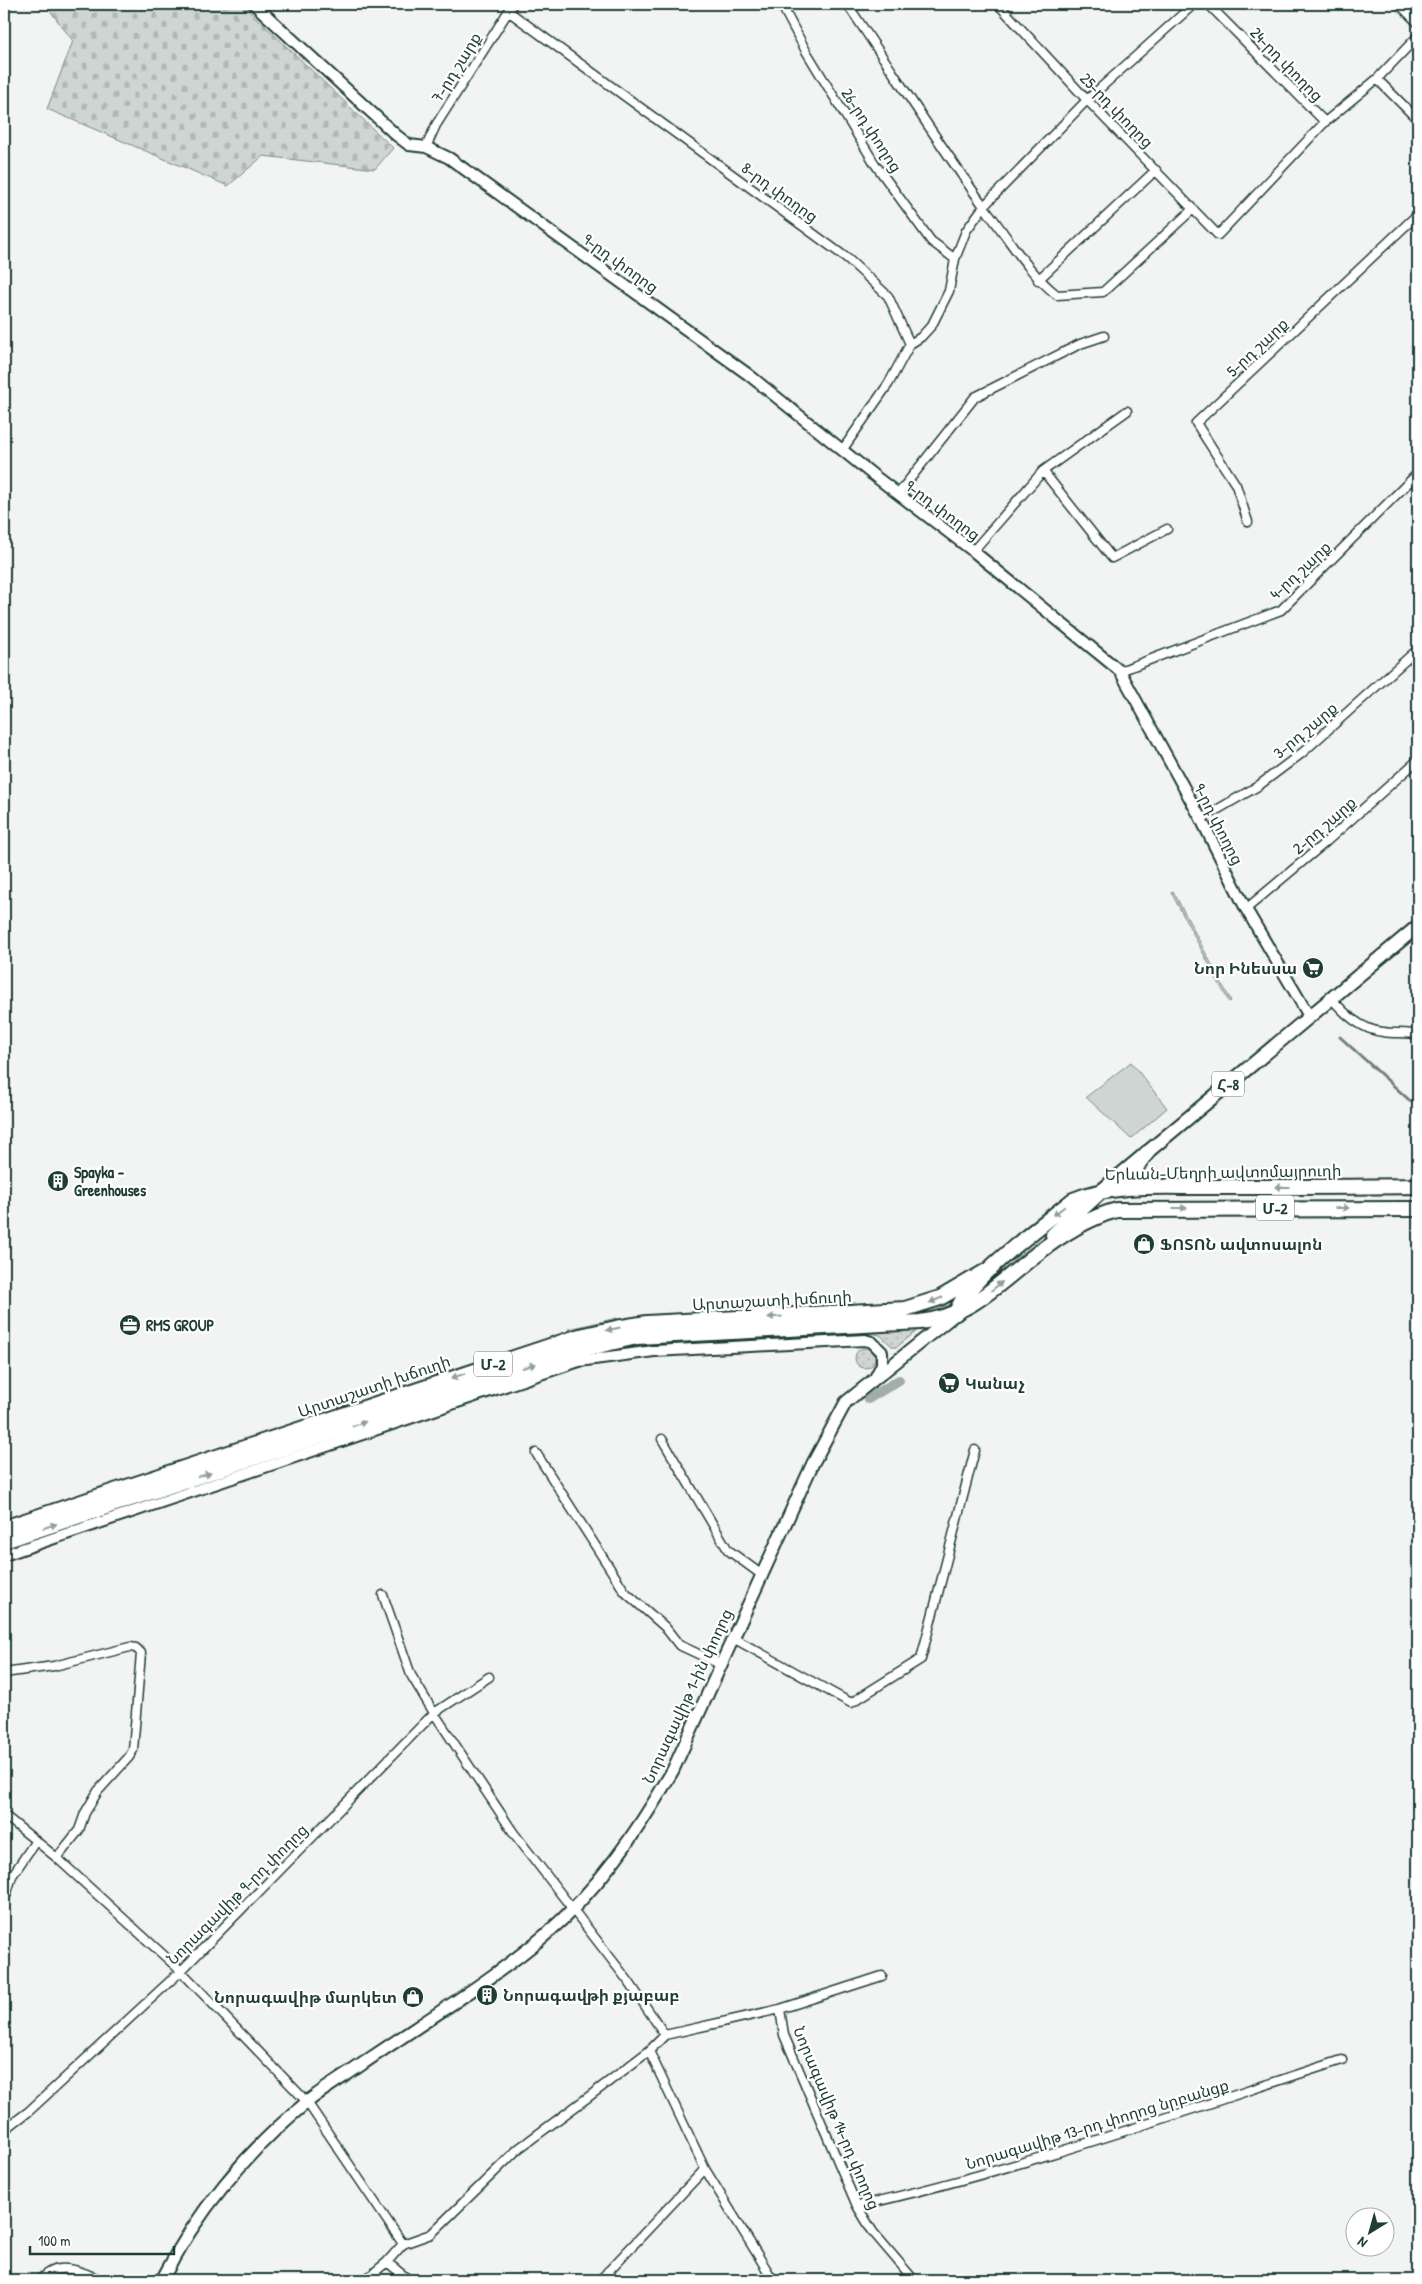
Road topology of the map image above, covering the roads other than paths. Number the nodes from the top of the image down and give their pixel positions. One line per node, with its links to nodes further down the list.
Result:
1 (254, 4): 15 (street, 9-րդ փողոց)
2 (781, 4): 20 (street, 26-րդ փողոց)
3 (847, 4): 17 (street)
4 (998, 4): 12 (street, 25-րդ փողոց)
5 (1194, 4): 12 (street)
6 (1208, 4): 14 (street, 24-րդ փողոց)
7 (1400, 4): 9 (street)
8 (510, 7): 15 (street, 7-րդ շարք); 23 (street, 8-րդ փողոց)
9 (1418, 23)
10 (1418, 36): 11 (street)
11 (1377, 79): 13 (street); 14 (street)
12 (1087, 100): 16 (street, 25-րդ փողոց); 17 (street)
13 (1418, 120)
14 (1325, 122): 18 (street, 25-րդ փողոց)
15 (426, 147): 25 (street, 9-րդ փողոց)
16 (1156, 170): 18 (street, 25-րդ փողոց); 21 (street)
17 (984, 206): 20 (street); 21 (street)
18 (1192, 209): 21 (street)
19 (1418, 214): 29 (street, 5-րդ շարք)
20 (956, 258): 23 (street)
21 (1038, 280)
22 (1104, 336): 28 (street)
23 (910, 344): 25 (street)
24 (1126, 411): 26 (street)
25 (843, 449): 28 (street, 9-րդ փողոց)
26 (1043, 471): 30 (street); 31 (street)
27 (1418, 473): 33 (street, 4-րդ շարք)
28 (898, 494): 31 (street, 9-րդ փողոց)
29 (1248, 522)
30 (1167, 529)
31 (974, 551): 33 (street, 9-րդ փողոց)
32 (1418, 649): 35 (street, 3-րդ շարք)
33 (1120, 671): 35 (street, 9-րդ փողոց)
34 (1418, 760): 36 (street, 2-րդ շարք)
35 (1201, 819): 36 (street, 9-րդ փողոց)
36 (1246, 909): 39 (street, 9-րդ փողոց)
37 (1418, 926): 38 (main road, Հ-8)
38 (1331, 998): 39 (main road, Հ-8); 40 (street)
39 (1309, 1016): 41 (main road, Հ-8)
40 (1418, 1035)
41 (1146, 1153): 43 (highway); 44 (main road, Հ-8)
42 (1418, 1186): 43 (highway, Երևան-Մեղրի ավտոմայրուղի / Մ-2, one-way to 43)
43 (1160, 1188): 44 (highway, Երևան-Մեղրի ավտոմայրուղի / Մ-2)
44 (1102, 1190): 46 (highway, Մ-2); 47 (highway, Երևան-Մեղրի ավտոմայրուղի / Մ-2, one-way to 47)
45 (1418, 1209): 46 (highway, Մ-2, one-way to 45)
46 (1035, 1255): 48 (highway, Մ-2, one-way to 46)
47 (993, 1267): 48 (highway, Մ-2); 53 (highway, Արտաշատի խճուղի / Մ-2, one-way to 53)
48 (956, 1313): 49 (main road, Նորագավիթ 1-ին փողոց); 54 (highway, Արտաշատի խճուղի / Մ-2, one-way to 48)
49 (875, 1378): 55 (street); 56 (main road, Նորագավիթ 1-ին փողոց)
50 (662, 1439): 56 (street)
51 (975, 1450): 58 (street)
52 (536, 1454): 59 (street)
53 (4, 1528)
54 (4, 1541)
55 (4, 1555)
56 (762, 1575): 58 (main road, Նորագավիթ 1-ին փողոց)
57 (383, 1595): 62 (street)
58 (733, 1638): 59 (main road, Նորագավիթ 1-ին փողոց)
59 (722, 1664): 67 (main road, Նորագավիթ 1-ին փողոց)
60 (4, 1673): 65 (street)
61 (488, 1677): 62 (street, Նորագավիթ 9-րդ փողոց)
62 (434, 1713): 67 (street); 68 (street, Նորագավիթ 9-րդ փողոց)
63 (4, 1815): 64 (street)
64 (35, 1842): 65 (street); 66 (street)
65 (56, 1858): 68 (street)
66 (4, 1903)
67 (572, 1908): 71 (street); 74 (main road, Նորագավիթ 1-ին փողոց)
68 (181, 1972): 74 (street); 75 (street, Նորագավիթ 9-րդ փողոց)
69 (882, 1976): 70 (street)
70 (780, 2009): 71 (street); 77 (street, Նորագավիթ 14-րդ փողոց)
71 (665, 2035): 72 (street)
72 (648, 2051): 76 (street); 78 (street)
73 (1342, 2060): 77 (street, Նորագավիթ 13-րդ փողոց նրբանցք)
74 (307, 2102): 78 (street); 83 (main road, Նորագավիթ 1-ին փողոց)
75 (4, 2130)
76 (705, 2168): 80 (street); 88 (street)
77 (857, 2206): 89 (street, Նորագավիթ 14-րդ փողոց)
78 (403, 2244): 79 (street)
79 (387, 2262): 84 (street); 85 (street)
80 (608, 2271): 86 (street); 87 (street)
81 (40, 2280): 82 (street)
82 (101, 2280)
83 (162, 2280)
84 (365, 2280)
85 (409, 2280)
86 (600, 2280)
87 (615, 2280)
88 (773, 2280)
89 (914, 2280)

